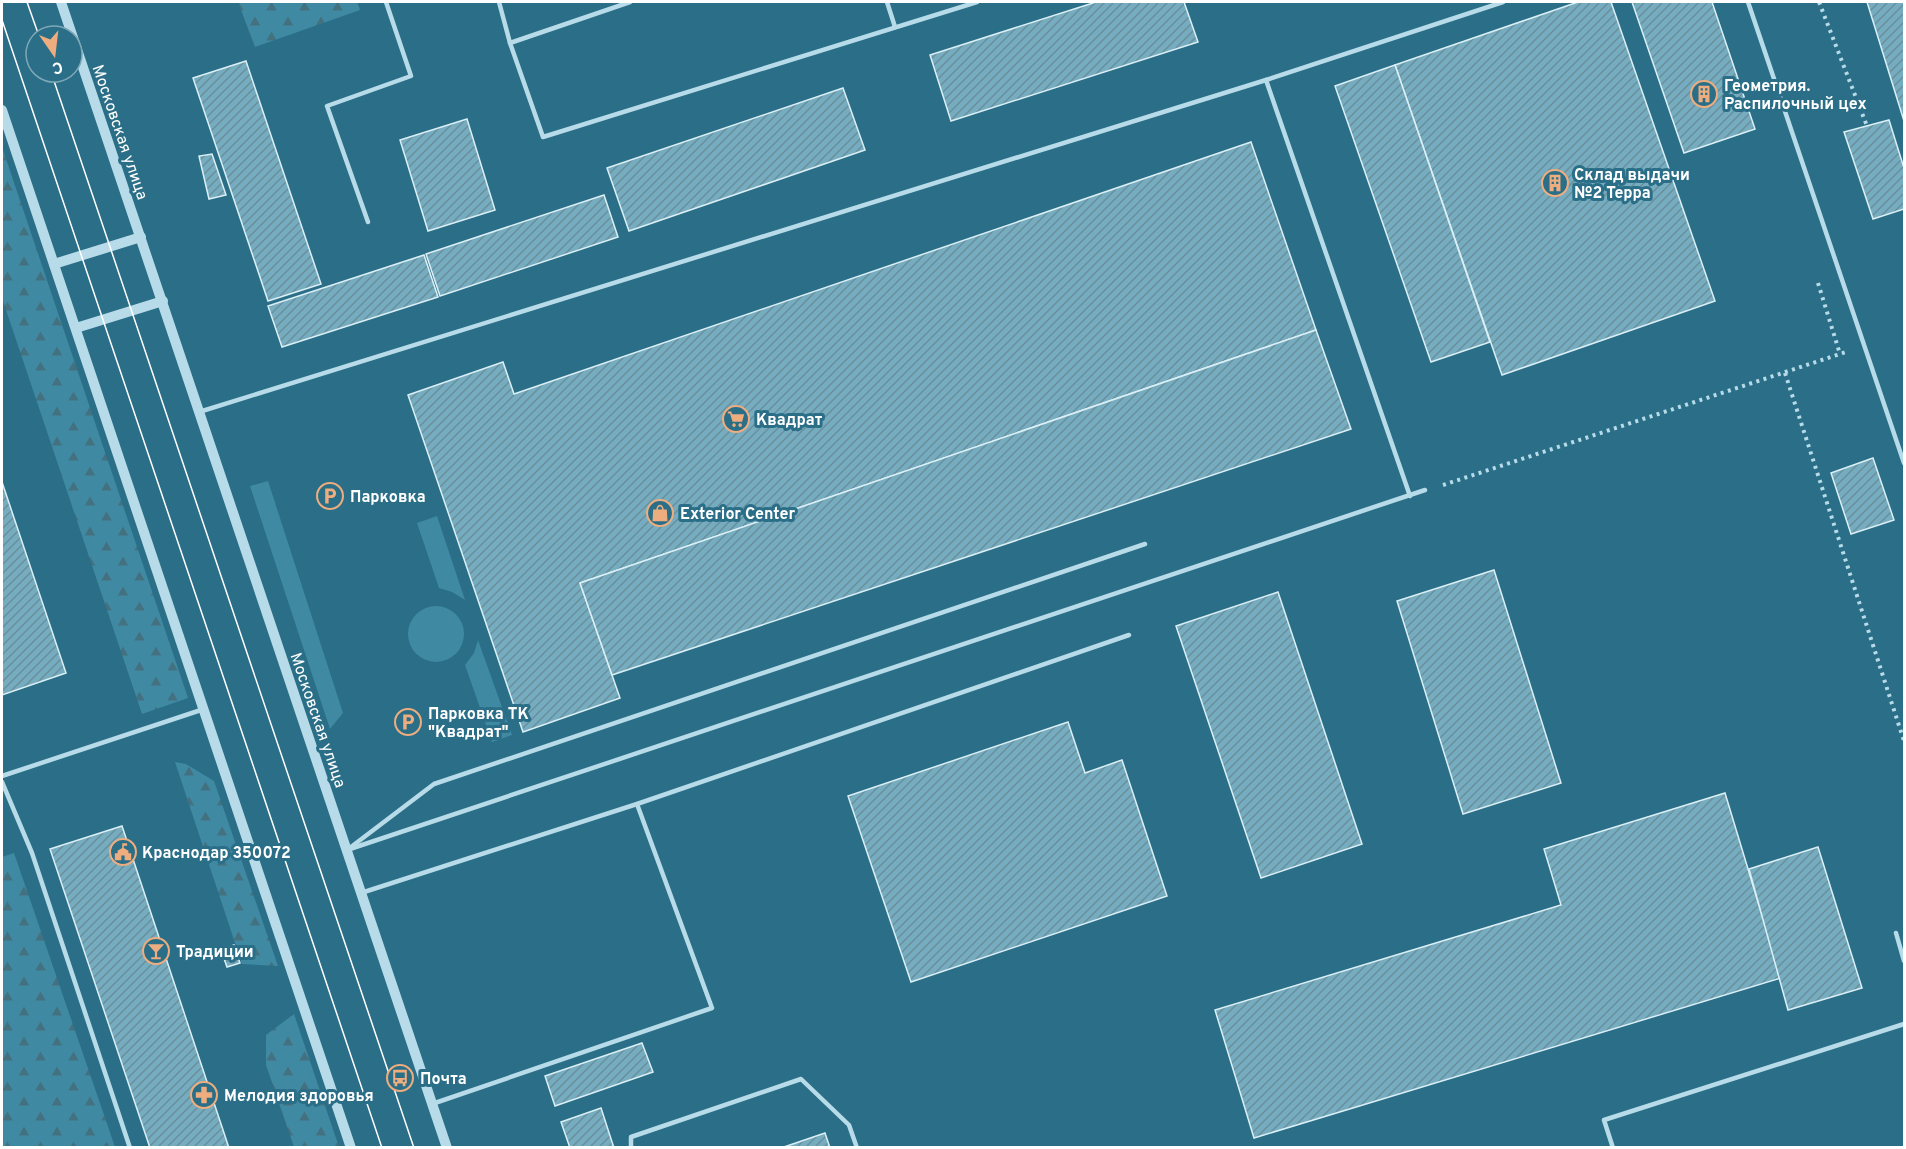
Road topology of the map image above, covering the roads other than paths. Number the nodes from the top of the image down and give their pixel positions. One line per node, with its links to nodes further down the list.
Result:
1 (61, 2): 14 (street, Московская улица)
2 (386, 2): 13 (lane)
3 (499, 2): 10 (lane)
4 (630, 2): 10 (lane)
5 (887, 2): 9 (lane)
6 (977, 2): 9 (lane)
7 (1503, 2): 11 (lane)
8 (1748, 2): 19 (lane)
9 (895, 27): 10 (lane)
10 (510, 43)
11 (1266, 80): 18 (lane); 21 (lane)
12 (2, 110): 15 (street)
13 (368, 222)
14 (141, 237): 15 (street); 16 (street, Московская улица)
15 (54, 264): 17 (street)
16 (163, 301): 17 (street); 18 (street, Московская улица)
17 (76, 328): 24 (street)
18 (199, 412): 28 (street, Московская улица)
19 (1905, 463)
20 (1425, 490): 21 (lane)
21 (1410, 496): 28 (lane)
22 (1145, 544): 28 (lane)
23 (1129, 634): 27 (lane)
24 (204, 709): 25 (lane); 35 (street)
25 (2, 776)
26 (2, 782): 34 (lane)
27 (638, 804): 29 (lane); 33 (lane)
28 (347, 850): 29 (street, Московская улица)
29 (361, 893): 33 (street, Московская улица)
30 (1896, 933): 31 (lane)
31 (1905, 960)
32 (1905, 1024): 39 (lane)
33 (432, 1104): 36 (street, Московская улица)
34 (130, 1148)
35 (351, 1148)
36 (447, 1148)
37 (632, 1148): 38 (lane)
38 (857, 1148)
39 (1613, 1148)

